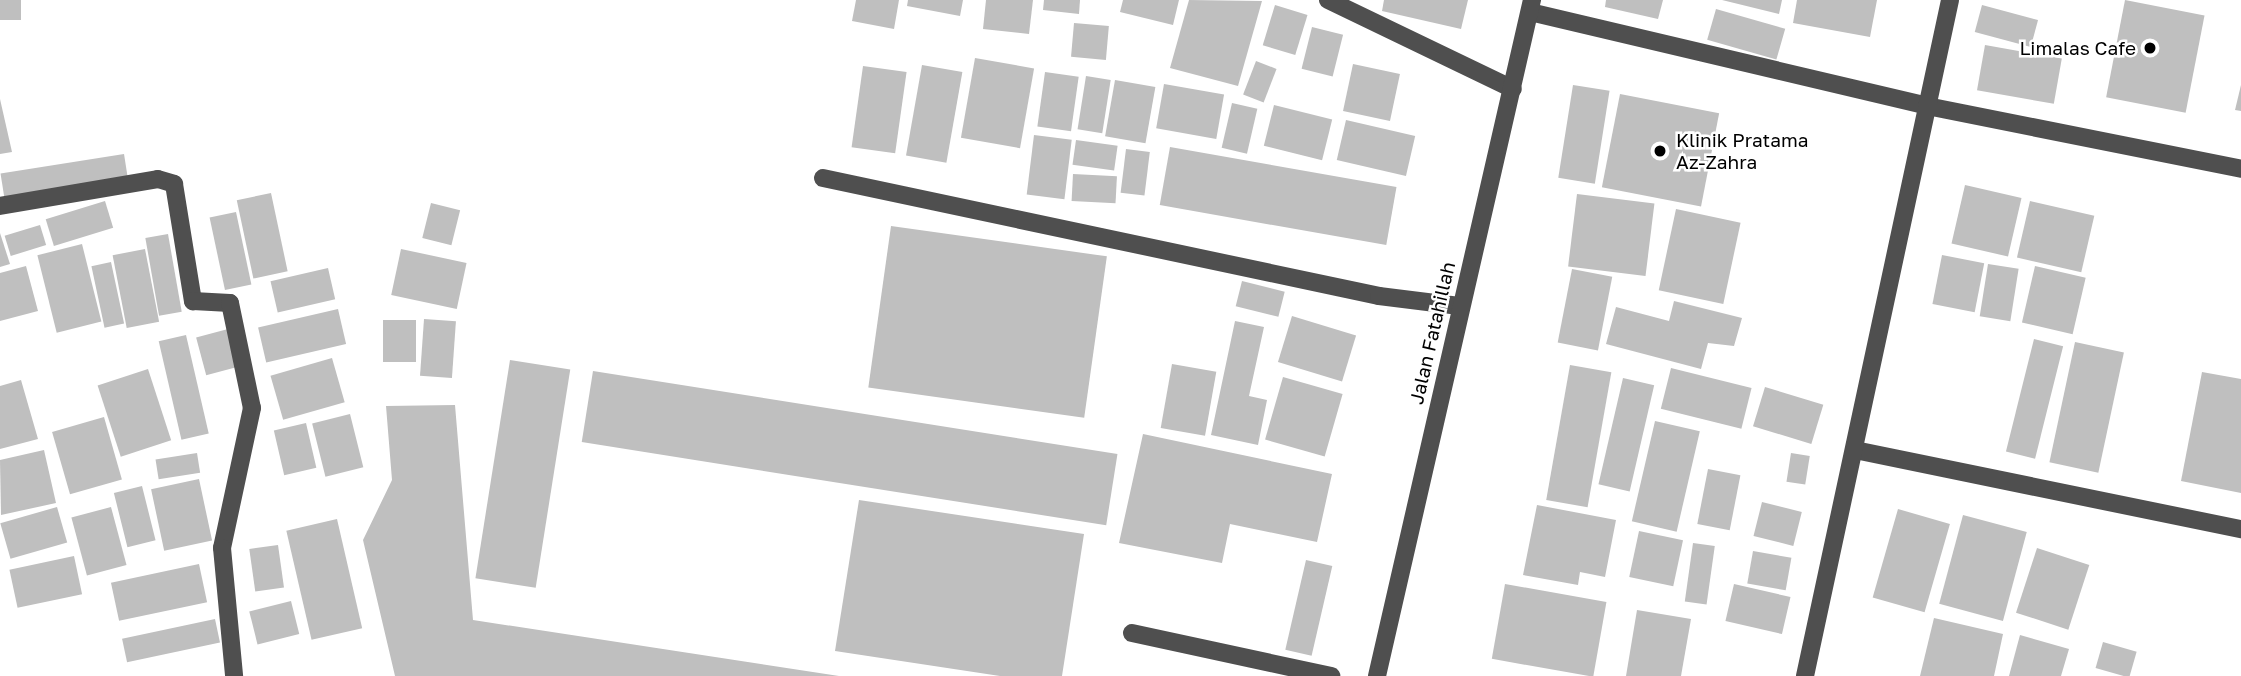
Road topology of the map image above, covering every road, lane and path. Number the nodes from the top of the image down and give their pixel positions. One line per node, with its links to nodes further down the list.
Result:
1 (1328, 0): 4 (street)
2 (1950, 0): 5 (street)
3 (1531, 6): 4 (street, Jalan Fatahillah); 5 (street)
4 (1513, 89): 9 (street, Jalan Fatahillah)
5 (1927, 106): 6 (street); 10 (street)
6 (2241, 169)
7 (823, 178): 9 (street)
8 (0, 206): 13 (street)
9 (1459, 306): 15 (street, Jalan Fatahillah)
10 (1855, 450): 11 (street); 16 (street)
11 (2241, 529)
12 (1132, 633): 14 (street)
13 (234, 676)
14 (1331, 676)
15 (1377, 676)
16 (1805, 676)

